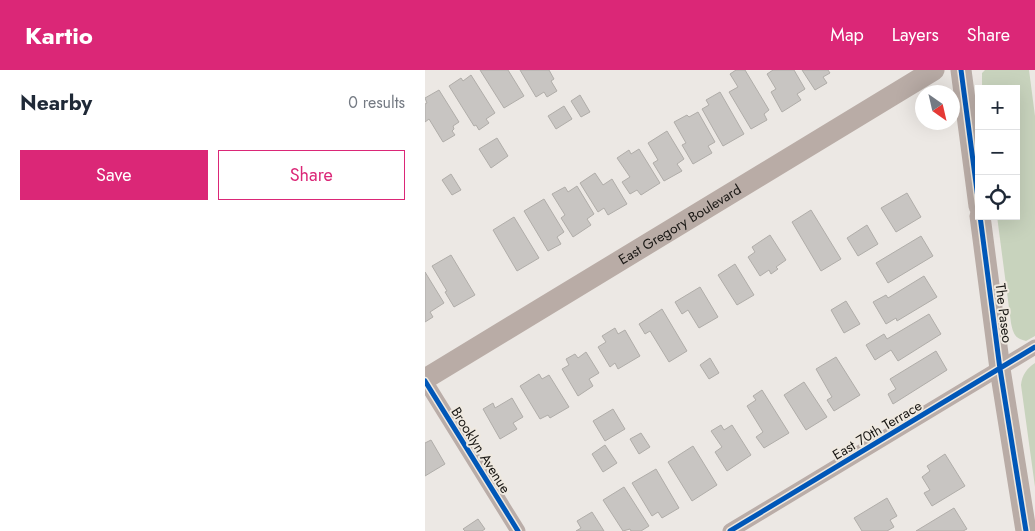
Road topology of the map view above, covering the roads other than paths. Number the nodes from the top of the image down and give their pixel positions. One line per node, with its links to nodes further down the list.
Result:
1 (934, 70): 7 (main road, East Gregory Boulevard)
2 (961, 70): 3 (main road)
3 (975, 176)
4 (981, 220): 6 (main road, The Paseo)
5 (1035, 347): 6 (street, East 70th Terrace)
6 (1000, 369): 9 (street, East 70th Terrace); 10 (main road, The Paseo)
7 (425, 380): 8 (street, Brooklyn Avenue)
8 (518, 531)
9 (730, 531)
10 (1026, 531)

